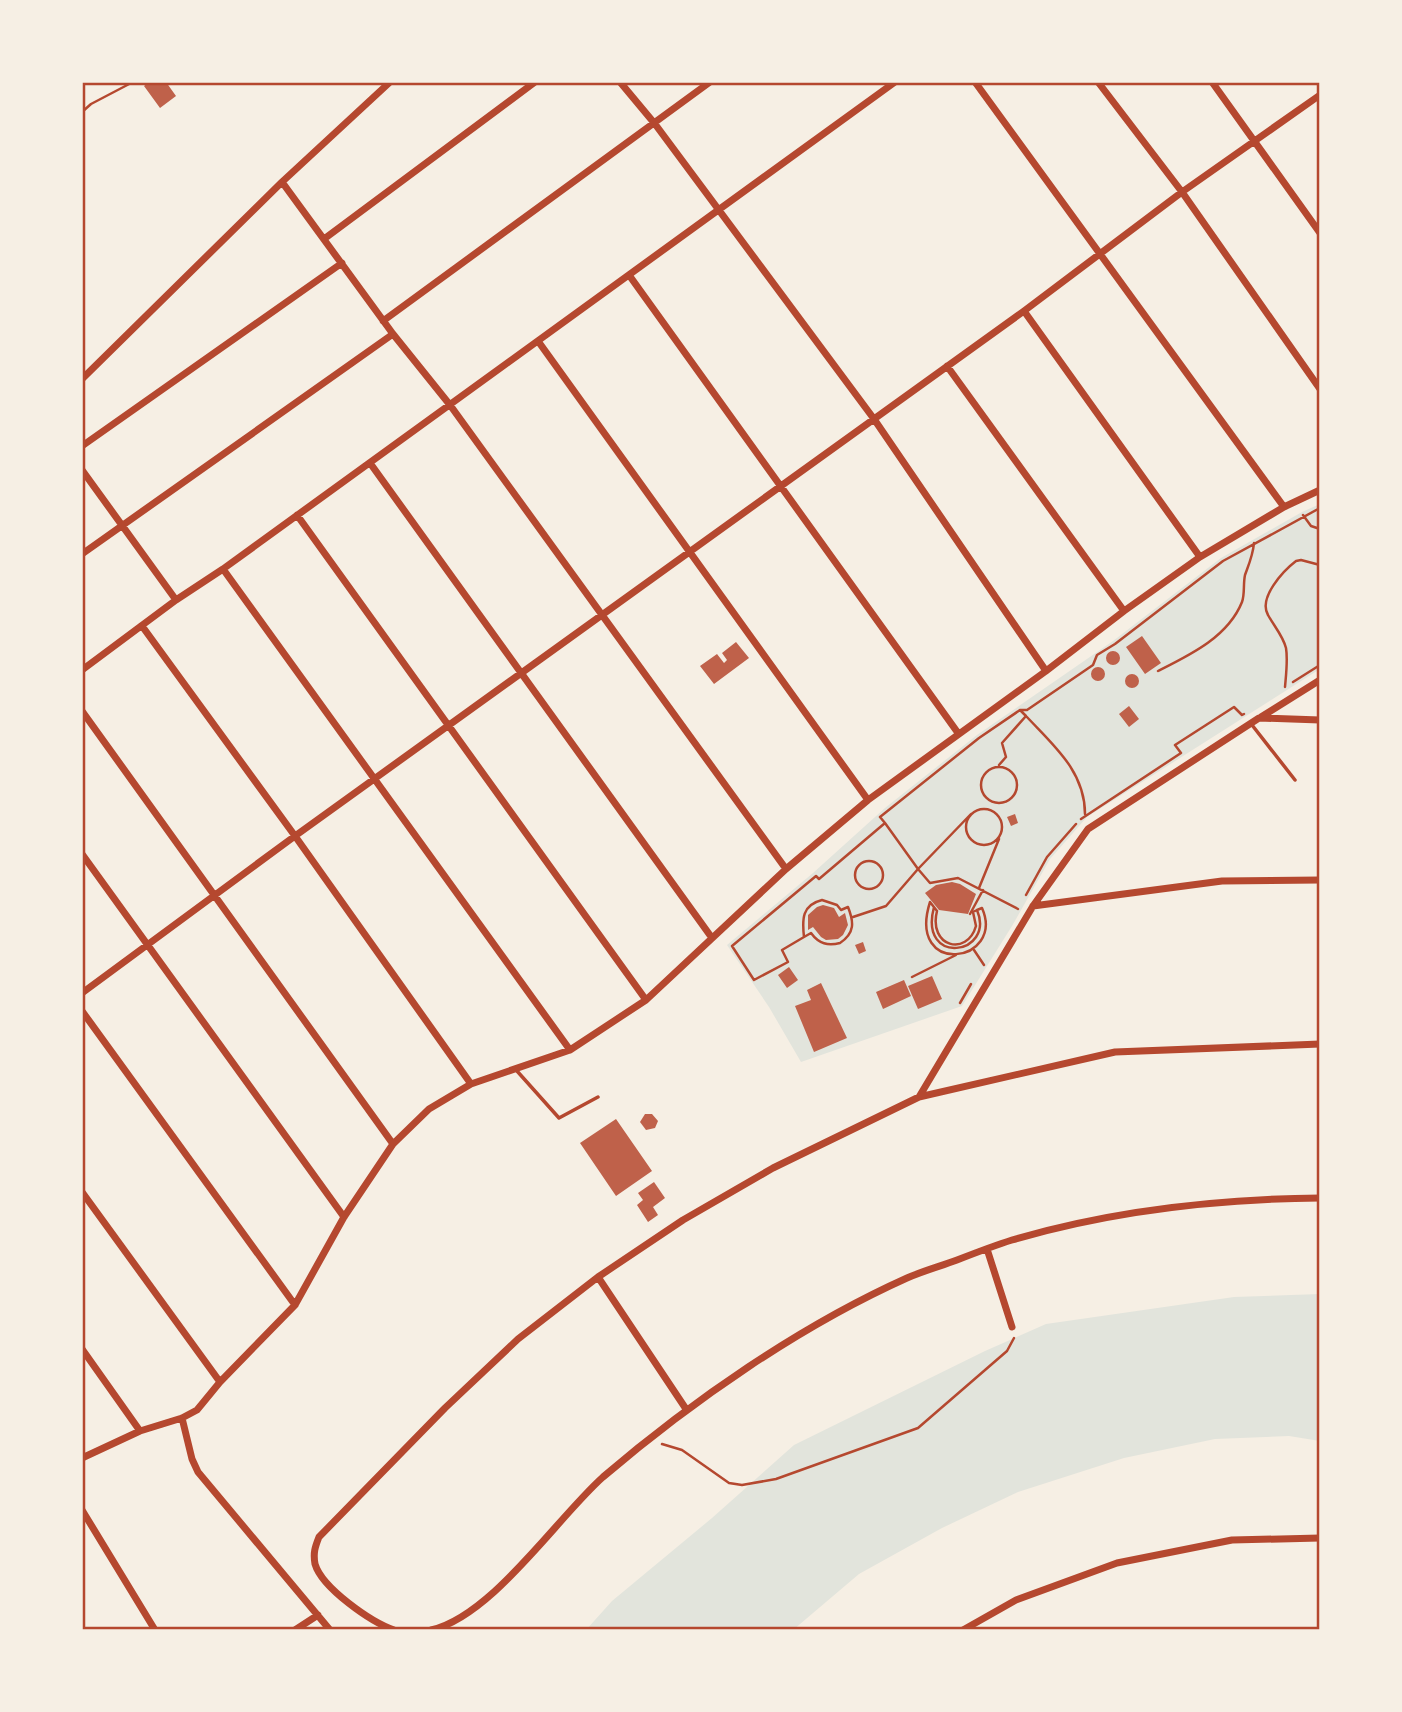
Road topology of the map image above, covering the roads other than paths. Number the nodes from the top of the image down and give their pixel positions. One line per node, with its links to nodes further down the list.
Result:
1 (390, 82): 12 (street)
2 (535, 82): 16 (street)
3 (620, 82): 10 (street)
4 (710, 82): 10 (street)
5 (895, 82): 14 (street)
6 (975, 82): 17 (street)
7 (1098, 82): 13 (street)
8 (1212, 82): 11 (street)
9 (1320, 95): 11 (street)
10 (655, 124): 14 (street); 21 (street)
11 (1255, 142): 13 (street); 15 (street)
12 (282, 182): 16 (street); 25 (street)
13 (1182, 192): 17 (street); 26 (street)
14 (717, 211): 19 (street); 28 (street)
15 (1320, 233)
16 (324, 239): 18 (street)
17 (1100, 255): 20 (street); 34 (street)
18 (342, 263): 21 (street); 29 (street)
19 (629, 275): 23 (street); 32 (street)
20 (1024, 311): 24 (street); 39 (street)
21 (383, 321): 22 (street)
22 (393, 334): 27 (street); 36 (street)
23 (538, 341): 27 (street); 37 (street)
24 (947, 366): 28 (street); 42 (street)
25 (82, 379)
26 (1320, 389)
27 (450, 405): 30 (street); 43 (street)
28 (874, 419): 32 (street); 46 (street)
29 (82, 446)
30 (370, 463): 35 (street); 47 (street)
31 (82, 470): 36 (street)
32 (781, 486): 37 (street); 54 (street)
33 (1320, 490): 34 (street)
34 (1284, 507): 39 (street)
35 (297, 515): 40 (street); 53 (street)
36 (122, 525): 38 (street); 41 (street)
37 (690, 552): 43 (street); 57 (street)
38 (82, 554)
39 (1200, 557): 42 (street)
40 (223, 569): 41 (street); 55 (street)
41 (176, 600): 44 (street)
42 (1124, 611): 46 (street)
43 (602, 616): 47 (street); 60 (street)
44 (142, 626): 45 (street); 58 (street)
45 (82, 670)
46 (1046, 671): 54 (street)
47 (522, 674): 53 (street); 64 (street)
48 (1320, 680): 50 (street)
49 (82, 711): 62 (street)
50 (1259, 718): 51 (street); 52 (street)
51 (1320, 720)
52 (1250, 723): 56 (lane); 63 (street)
53 (450, 727): 55 (street); 67 (street)
54 (958, 733): 57 (street)
55 (376, 780): 58 (street); 70 (street)
56 (1295, 780)
57 (868, 800): 60 (street)
58 (295, 836): 62 (street); 72 (street)
59 (82, 854): 65 (street)
60 (786, 869): 64 (street)
61 (1320, 880): 63 (street)
62 (216, 897): 65 (street); 75 (street)
63 (1033, 906): 74 (street)
64 (712, 938): 67 (street)
65 (148, 946): 66 (street); 78 (street)
66 (82, 993)
67 (646, 1000): 70 (street)
68 (82, 1011): 81 (street)
69 (1320, 1044): 74 (street)
70 (570, 1050): 71 (street)
71 (515, 1069): 72 (street); 73 (lane)
72 (471, 1084): 75 (street)
73 (598, 1097)
74 (919, 1097): 80 (street)
75 (393, 1144): 78 (street)
76 (82, 1192): 84 (street)
77 (1320, 1198): 79 (street)
78 (344, 1217): 81 (street)
79 (987, 1249): 82 (street); 85 (street)
80 (598, 1277): 85 (street); 95 (street)
81 (295, 1306): 84 (street)
82 (1012, 1327)
83 (82, 1349): 87 (street)
84 (220, 1382): 86 (street)
85 (686, 1409): 96 (street)
86 (182, 1418): 87 (street); 91 (street)
87 (140, 1431): 88 (street)
88 (82, 1458)
89 (82, 1510): 92 (street)
90 (1320, 1538): 97 (street)
91 (318, 1615): 93 (street); 94 (street)
92 (155, 1630)
93 (295, 1630)
94 (330, 1630)
95 (394, 1630)
96 (431, 1630)
97 (963, 1630)

